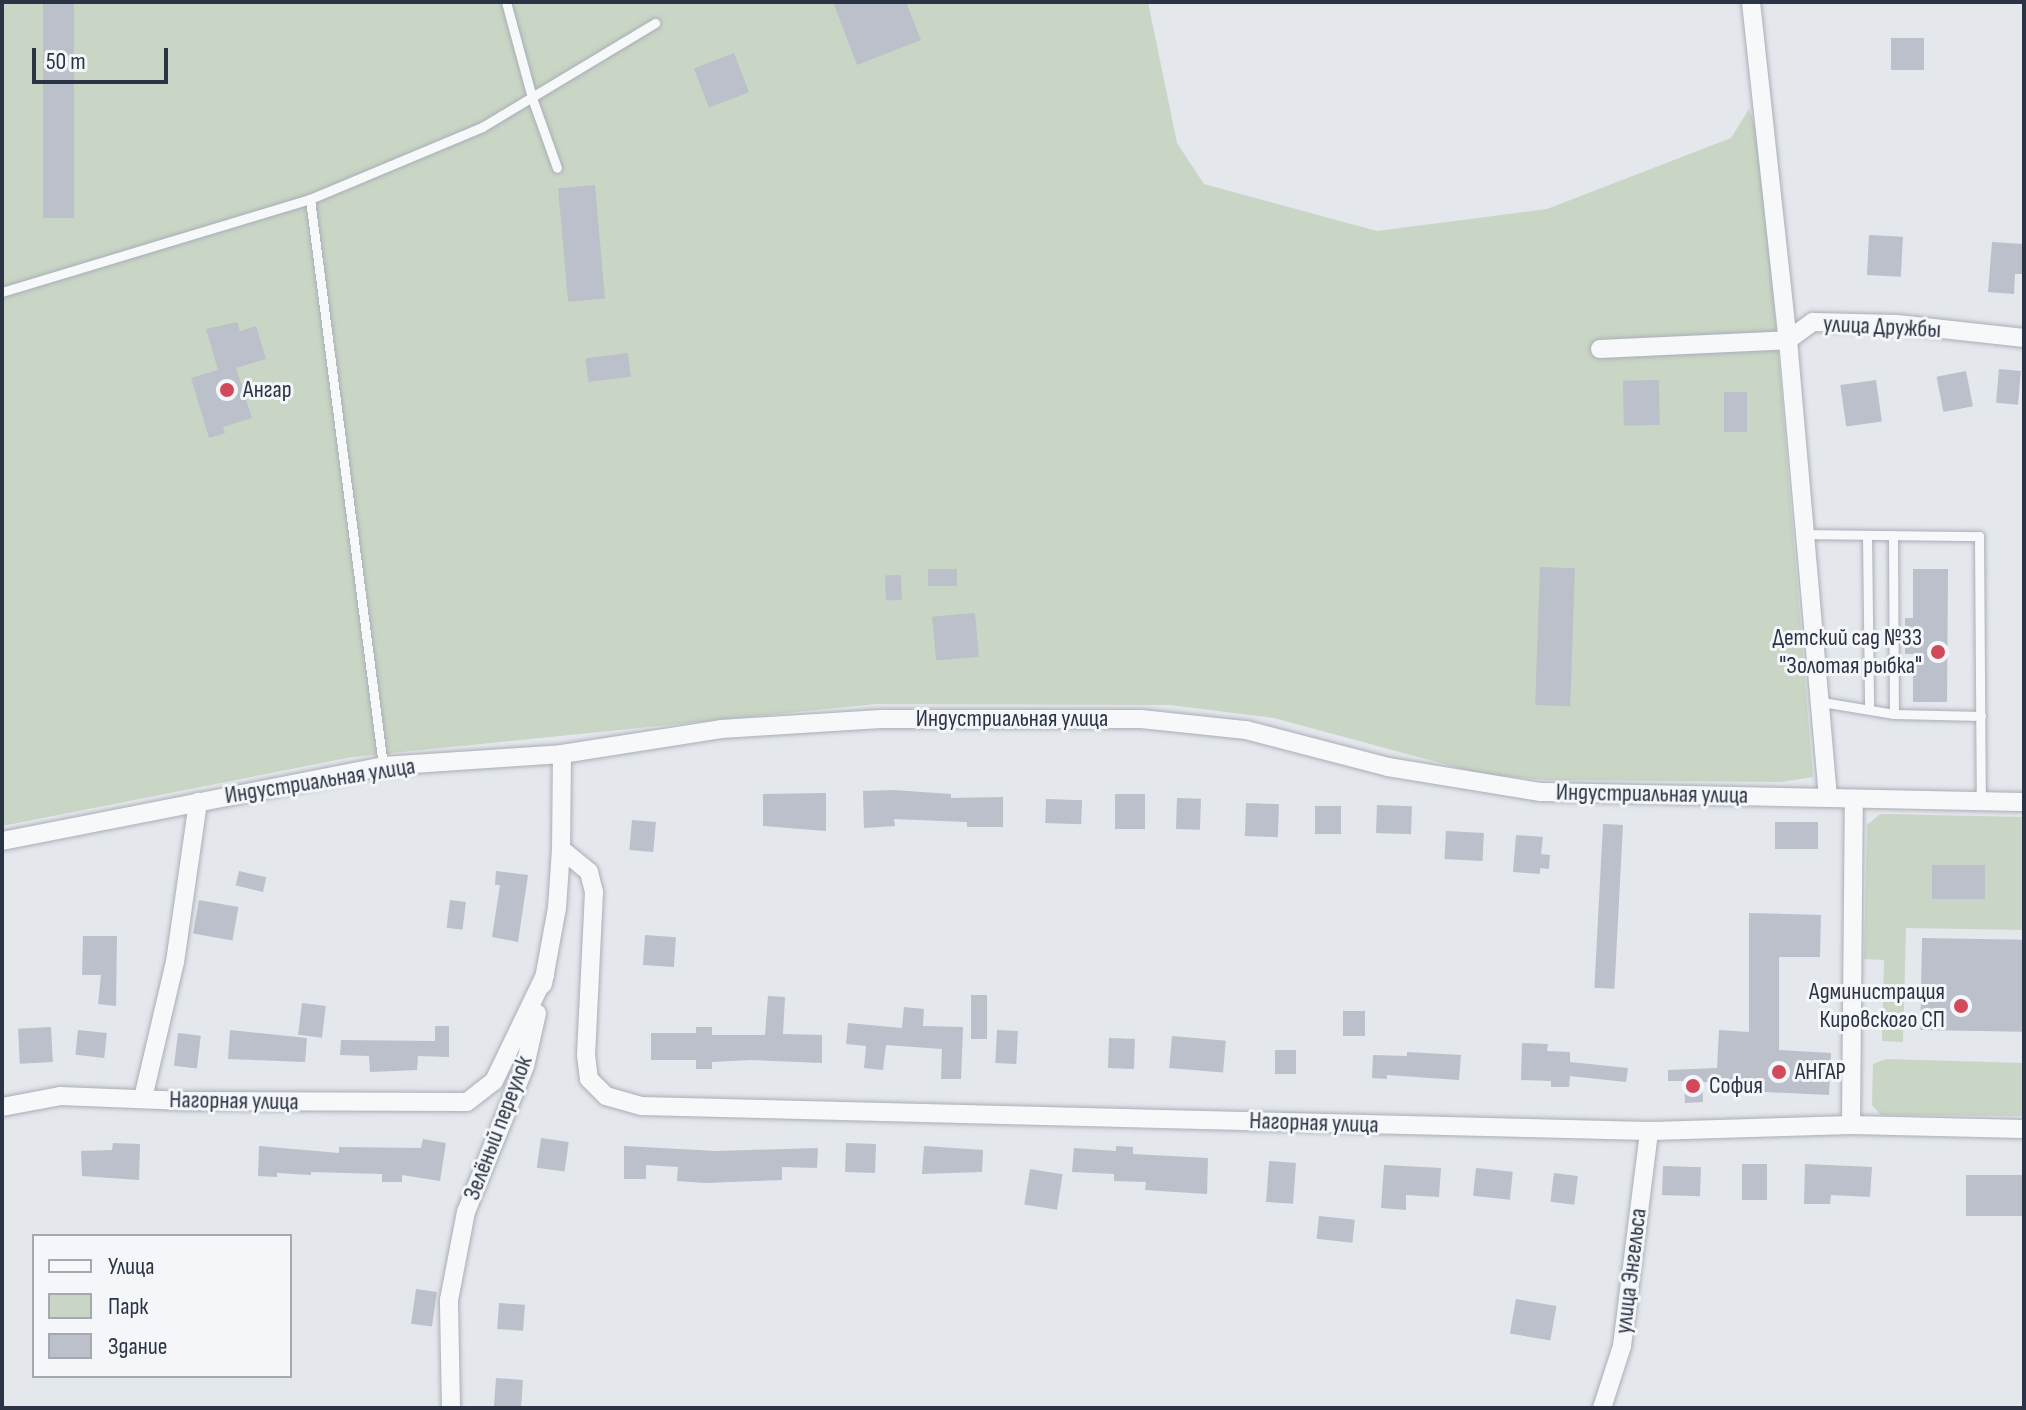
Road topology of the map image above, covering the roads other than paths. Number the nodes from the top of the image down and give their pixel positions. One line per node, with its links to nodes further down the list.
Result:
1 (506, 2): 4 (lane)
2 (1751, 2): 9 (street)
3 (655, 23): 4 (lane)
4 (532, 98): 5 (lane); 6 (lane)
5 (557, 168)
6 (310, 199): 7 (lane); 19 (lane)
7 (2, 292)
8 (2024, 338): 9 (street, улица Дружбы)
9 (1788, 340): 10 (street, улица Дружбы); 11 (street)
10 (1600, 349)
11 (1804, 534): 12 (lane); 14 (street)
12 (1867, 535): 13 (lane); 15 (lane)
13 (1893, 535): 16 (lane); 17 (lane)
14 (1822, 702): 15 (lane); 20 (street)
15 (1869, 708): 16 (lane)
16 (1894, 714): 17 (lane)
17 (1981, 716): 23 (lane)
18 (562, 754): 19 (street, Индустриальная улица); 20 (street, Индустриальная улица); 26 (street, Зелёный переулок)
19 (383, 766): 22 (street, Индустриальная улица)
20 (1828, 797): 21 (street, Индустриальная улица)
21 (1854, 799): 23 (street, Индустриальная улица); 30 (street)
22 (198, 802): 25 (street, Индустриальная улица); 28 (street)
23 (1981, 802): 24 (street, Индустриальная улица)
24 (2024, 802)
25 (2, 841)
26 (561, 849): 27 (street, Зелёный переулок); 32 (street, Нагорная улица)
27 (545, 975): 28 (street, Нагорная улица); 33 (street, Зелёный переулок)
28 (143, 1098): 29 (street, Нагорная улица)
29 (2, 1107)
30 (1851, 1125): 31 (street, Нагорная улица); 32 (street, Нагорная улица)
31 (2024, 1129)
32 (1649, 1131): 34 (street, улица Энгельса)
33 (451, 1408)
34 (1602, 1408)

